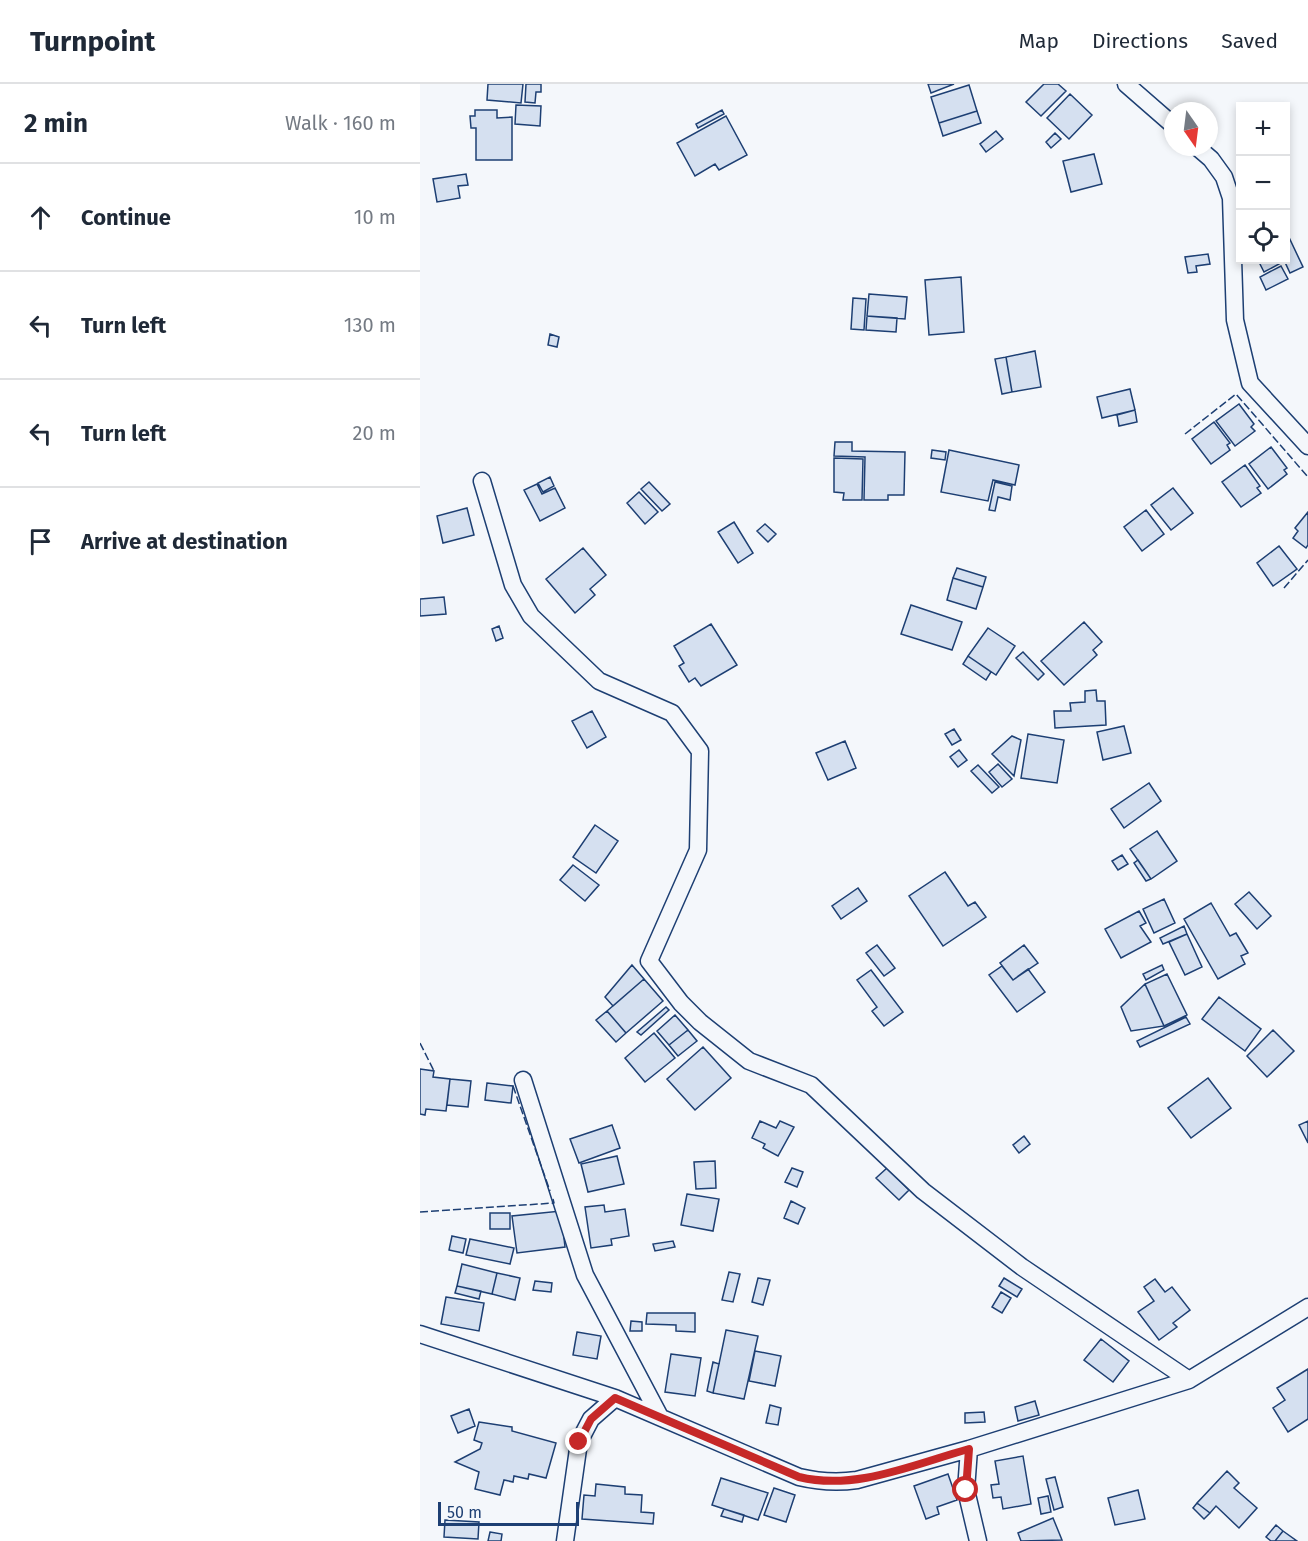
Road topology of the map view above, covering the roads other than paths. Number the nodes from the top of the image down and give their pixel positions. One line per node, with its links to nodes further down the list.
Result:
1 (1126, 84): 2 (street)
2 (1164, 117)
3 (1208, 156): 4 (street)
4 (1308, 446)
5 (482, 481): 9 (street)
6 (523, 1080): 11 (street)
7 (1308, 1307): 9 (street)
8 (420, 1334): 10 (street)
9 (1189, 1380): 12 (street)
10 (615, 1398): 11 (street); 13 (street)
11 (659, 1415): 12 (street)
12 (969, 1449): 14 (street)
13 (565, 1541)
14 (978, 1541)

